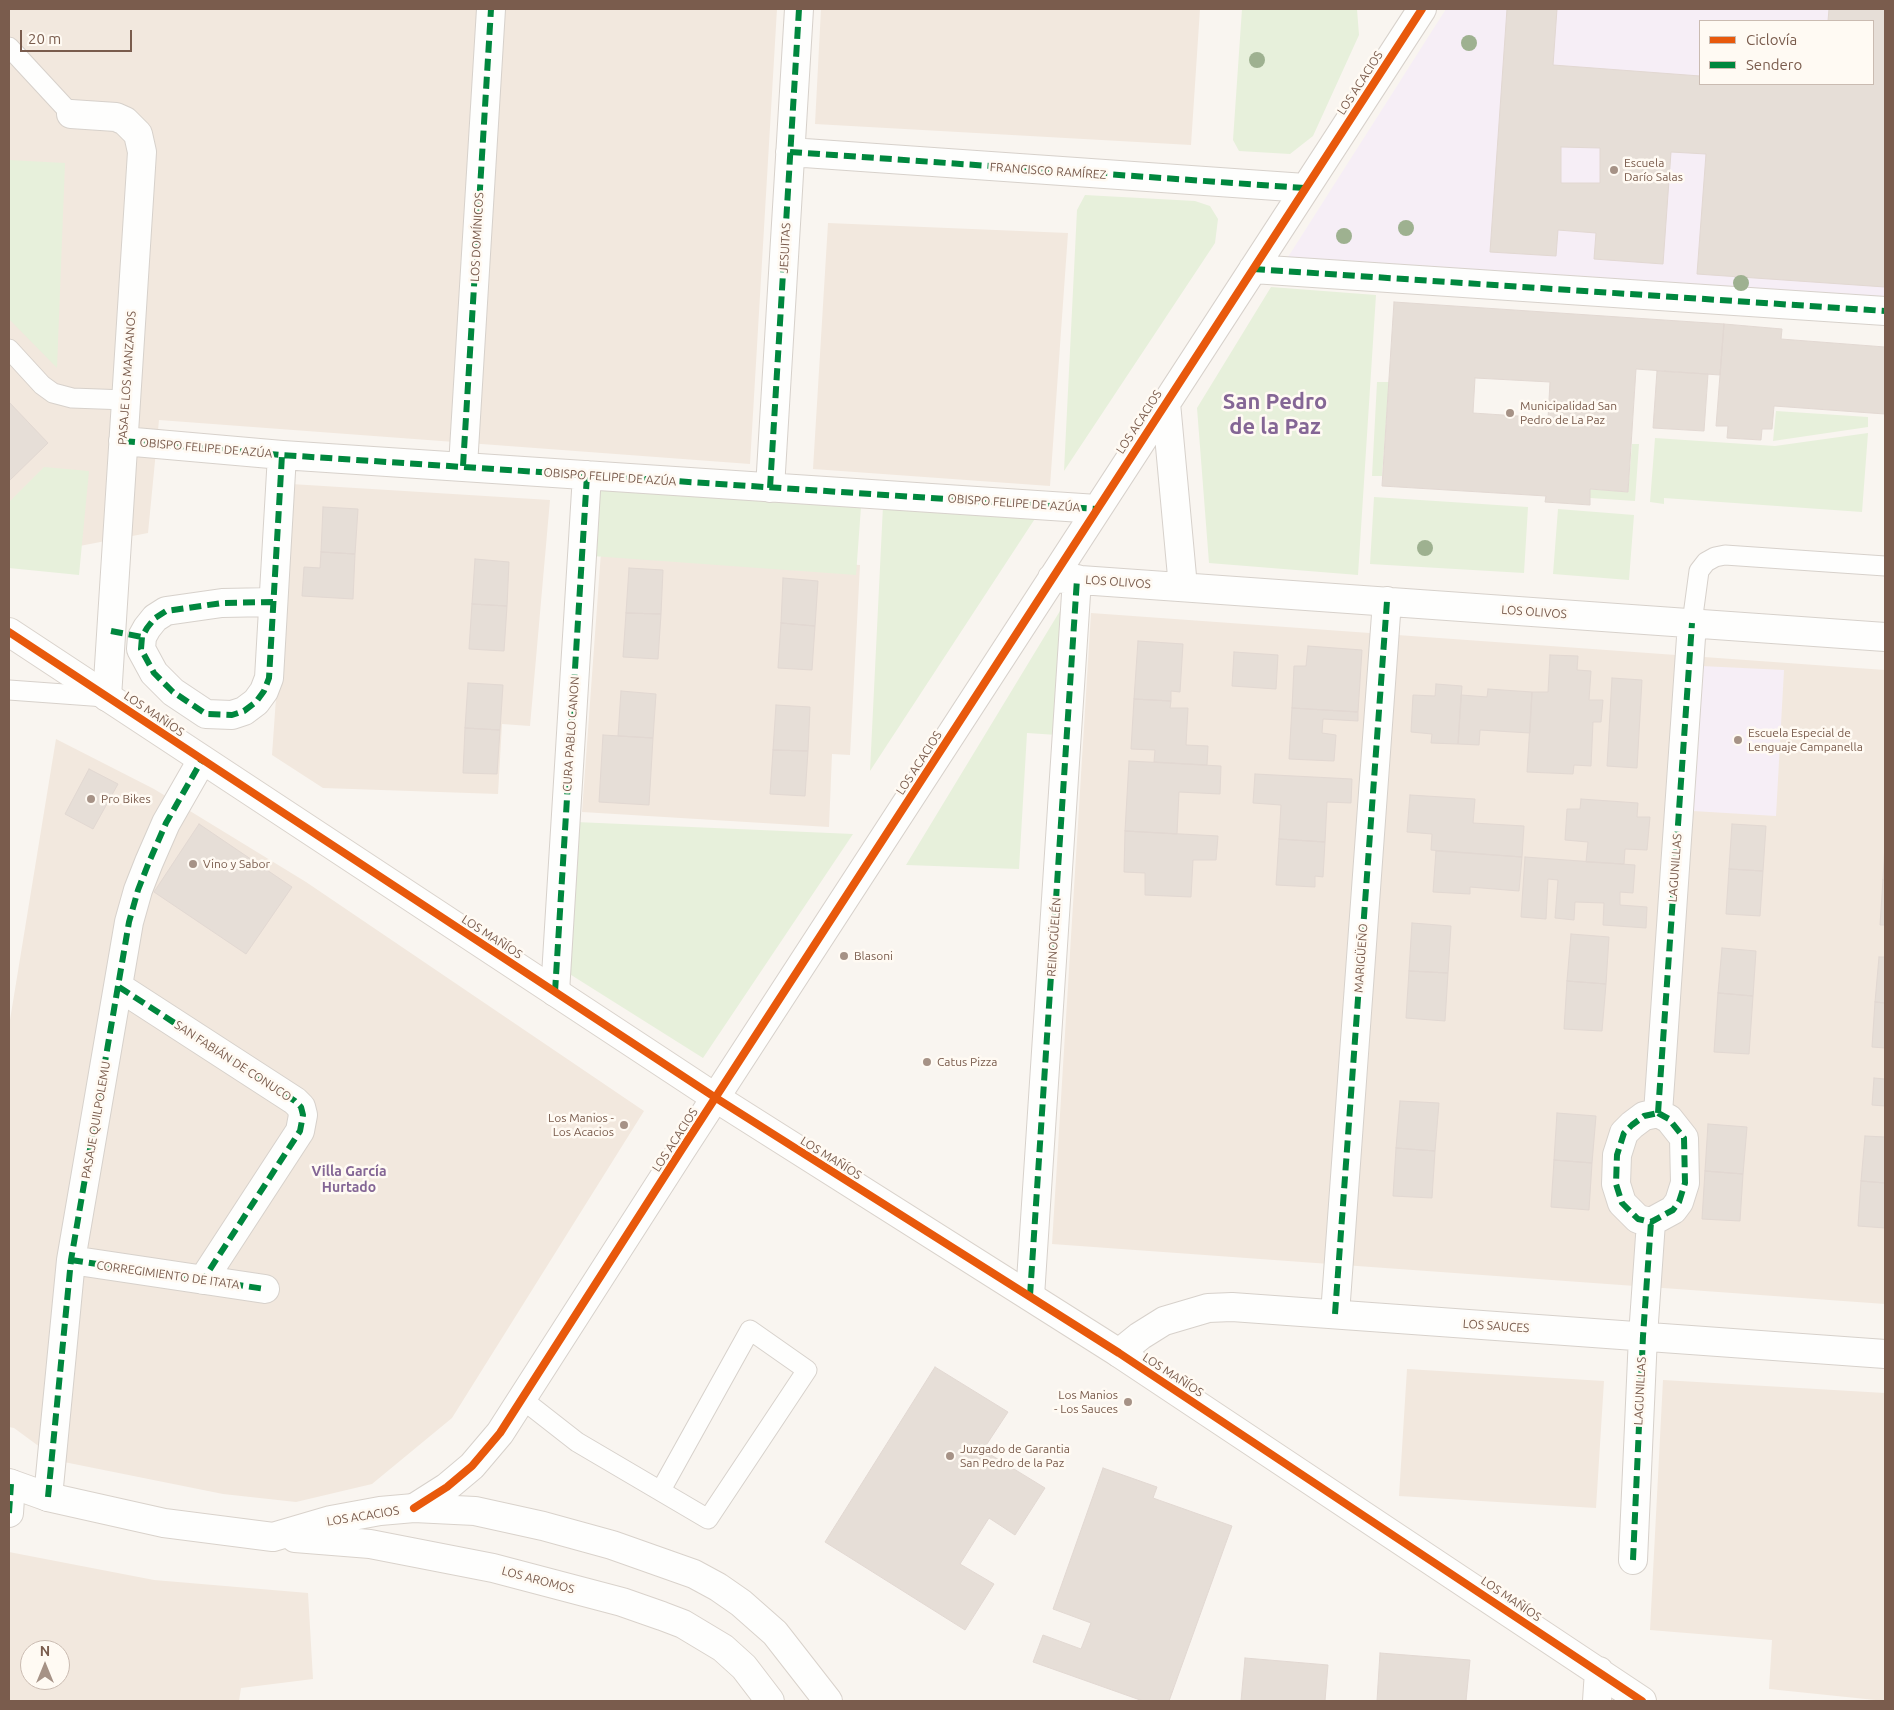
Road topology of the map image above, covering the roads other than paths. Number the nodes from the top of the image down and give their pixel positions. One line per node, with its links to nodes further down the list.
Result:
1 (491, 9): 15 (street, LOS DOMÍNICOS)
2 (799, 9): 6 (street, JESUITAS)
3 (1422, 9): 7 (street, LOS ACACIOS)
4 (9, 47): 5 (lane)
5 (71, 114): 11 (street, PASAJE LOS MANZANOS)
6 (790, 152): 7 (street, FRANCISCO RAMÍREZ); 17 (street, JESUITAS)
7 (1305, 188): 8 (street, LOS ACACIOS)
8 (1253, 269): 9 (street); 12 (street, LOS ACACIOS)
9 (1885, 311)
10 (9, 349): 11 (lane)
11 (126, 400): 13 (street, PASAJE LOS MANZANOS)
12 (1166, 403): 18 (street, LOS ACACIOS); 21 (street)
13 (123, 441): 14 (street, OBISPO FELIPE DE AZÚA); 25 (street, PASAJE LOS MANZANOS)
14 (282, 455): 15 (street, OBISPO FELIPE DE AZÚA); 23 (street)
15 (463, 466): 16 (street, OBISPO FELIPE DE AZÚA)
16 (587, 475): 17 (street, OBISPO FELIPE DE AZÚA); 33 (street, CURA PABLO CANON)
17 (770, 488): 18 (street, OBISPO FELIPE DE AZÚA)
18 (1097, 509): 20 (street, LOS ACACIOS)
19 (1885, 566): 24 (lane)
20 (1065, 578): 21 (street, LOS OLIVOS); 34 (street, LOS ACACIOS); 40 (street, REINOGÜELÉN)
21 (1183, 587): 22 (street, LOS OLIVOS)
22 (1388, 601): 24 (street, LOS OLIVOS); 41 (street, MARIGÜEÑO)
23 (273, 602): 28 (street); 28 (street)
24 (1692, 623): 27 (street, LOS OLIVOS); 35 (street, LAGUNILLAS)
25 (111, 631): 28 (street); 30 (street, PASAJE LOS MANZANOS)
26 (9, 632): 30 (street, LOS MAÑÍOS)
27 (1885, 637)
28 (142, 638)
29 (9, 690): 30 (lane)
30 (107, 697): 31 (street, LOS MAÑÍOS)
31 (202, 760): 32 (street, PASAJE QUILPOLEMU); 33 (street, LOS MAÑÍOS)
32 (119, 988): 37 (street, PASAJE QUILPOLEMU); 38 (street, SAN FABIÁN DE CONUCO)
33 (555, 992): 34 (street, LOS MAÑÍOS)
34 (716, 1098): 40 (street, LOS MAÑÍOS); 45 (street, LOS ACACIOS)
35 (1658, 1113): 36 (street); 36 (street)
36 (1651, 1222): 42 (street, LAGUNILLAS)
37 (71, 1260): 38 (street, CORREGIMIENTO DE ITATA); 48 (street, PASAJE QUILPOLEMU)
38 (203, 1280): 39 (street, CORREGIMIENTO DE ITATA)
39 (265, 1289)
40 (1030, 1296): 43 (street, LOS MAÑÍOS)
41 (1335, 1314): 42 (street, LOS SAUCES); 43 (street, LOS SAUCES)
42 (1643, 1336): 44 (street, LOS SAUCES); 52 (street, LAGUNILLAS)
43 (1119, 1353): 53 (street, LOS MAÑÍOS)
44 (1885, 1354)
45 (522, 1398): 47 (lane); 49 (street, LOS ACACIOS)
46 (10, 1483): 48 (street, LOS ACACIOS); 50 (street)
47 (661, 1490): 47 (lane)
48 (48, 1497): 51 (street, LOS ACACIOS)
49 (414, 1508): 51 (street, LOS ACACIOS); 55 (street)
50 (9, 1513)
51 (273, 1537): 54 (street, LOS AROMOS)
52 (1633, 1560)
53 (1599, 1671): 56 (street); 57 (street, LOS MAÑÍOS)
54 (770, 1701)
55 (828, 1701)
56 (1597, 1701)
57 (1642, 1701)

